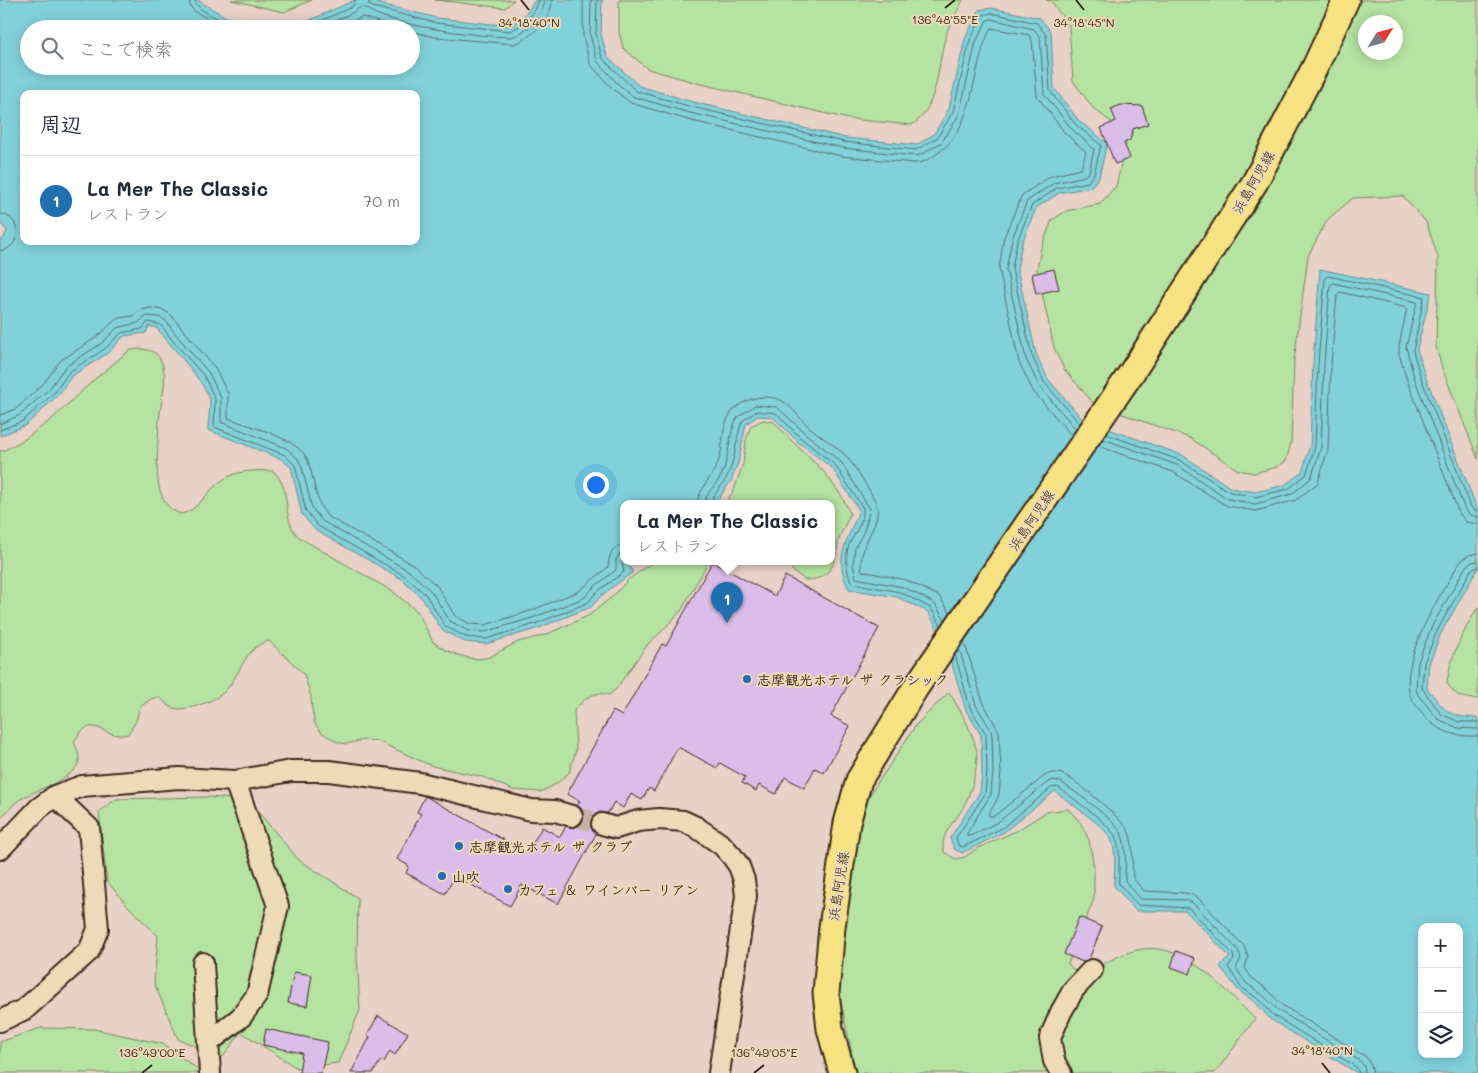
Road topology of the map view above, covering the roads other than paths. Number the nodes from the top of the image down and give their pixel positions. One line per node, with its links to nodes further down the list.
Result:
1 (1346, 0): 13 (main road, 浜島阿児線)
2 (234, 781): 3 (lane); 4 (lane); 10 (lane)
3 (55, 796): 6 (lane); 9 (lane)
4 (572, 816)
5 (602, 824): 12 (lane)
6 (0, 849)
7 (202, 963): 10 (lane)
8 (1092, 970): 14 (lane)
9 (0, 1021)
10 (208, 1043): 11 (lane)
11 (210, 1073)
12 (719, 1073)
13 (842, 1073)
14 (1061, 1073)

